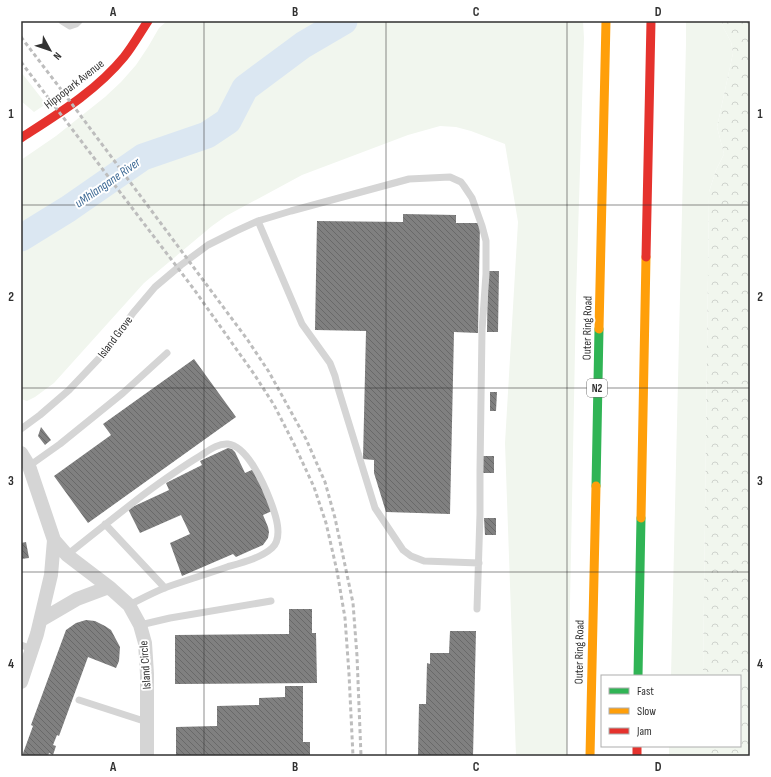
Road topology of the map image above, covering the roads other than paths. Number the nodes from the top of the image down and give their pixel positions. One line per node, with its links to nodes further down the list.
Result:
1 (62, 21): 2 (lane)
2 (79, 21)
3 (148, 21): 6 (main road, Hippopark Avenue)
4 (606, 21): 29 (main road, Outer Ring Road / N2)
5 (652, 21): 25 (main road)
6 (21, 138)
7 (258, 221): 9 (lane, Island Grove); 15 (lane); 15 (lane, Island Grove)
8 (167, 353): 11 (lane)
9 (21, 428)
10 (21, 453): 11 (street, Island Circle)
11 (29, 466): 13 (street, Island Circle)
12 (105, 524): 14 (lane); 17 (lane); 17 (lane)
13 (54, 540): 14 (street, Island Circle); 21 (street, Island Circle)
14 (67, 555): 16 (street, Island Circle)
15 (479, 563): 20 (lane, Island Grove)
16 (109, 587): 19 (street, Island Circle); 21 (street)
17 (165, 588): 19 (lane)
18 (271, 600): 22 (lane)
19 (129, 605): 22 (street, Island Circle)
20 (477, 609)
21 (41, 620): 23 (street, Island Circle)
22 (140, 626): 27 (street, Island Circle)
23 (27, 647): 24 (street, Island Circle)
24 (22, 675)
25 (638, 675)
26 (79, 700): 27 (lane)
27 (147, 722): 28 (street, Island Circle)
28 (146, 756)
29 (590, 756)

